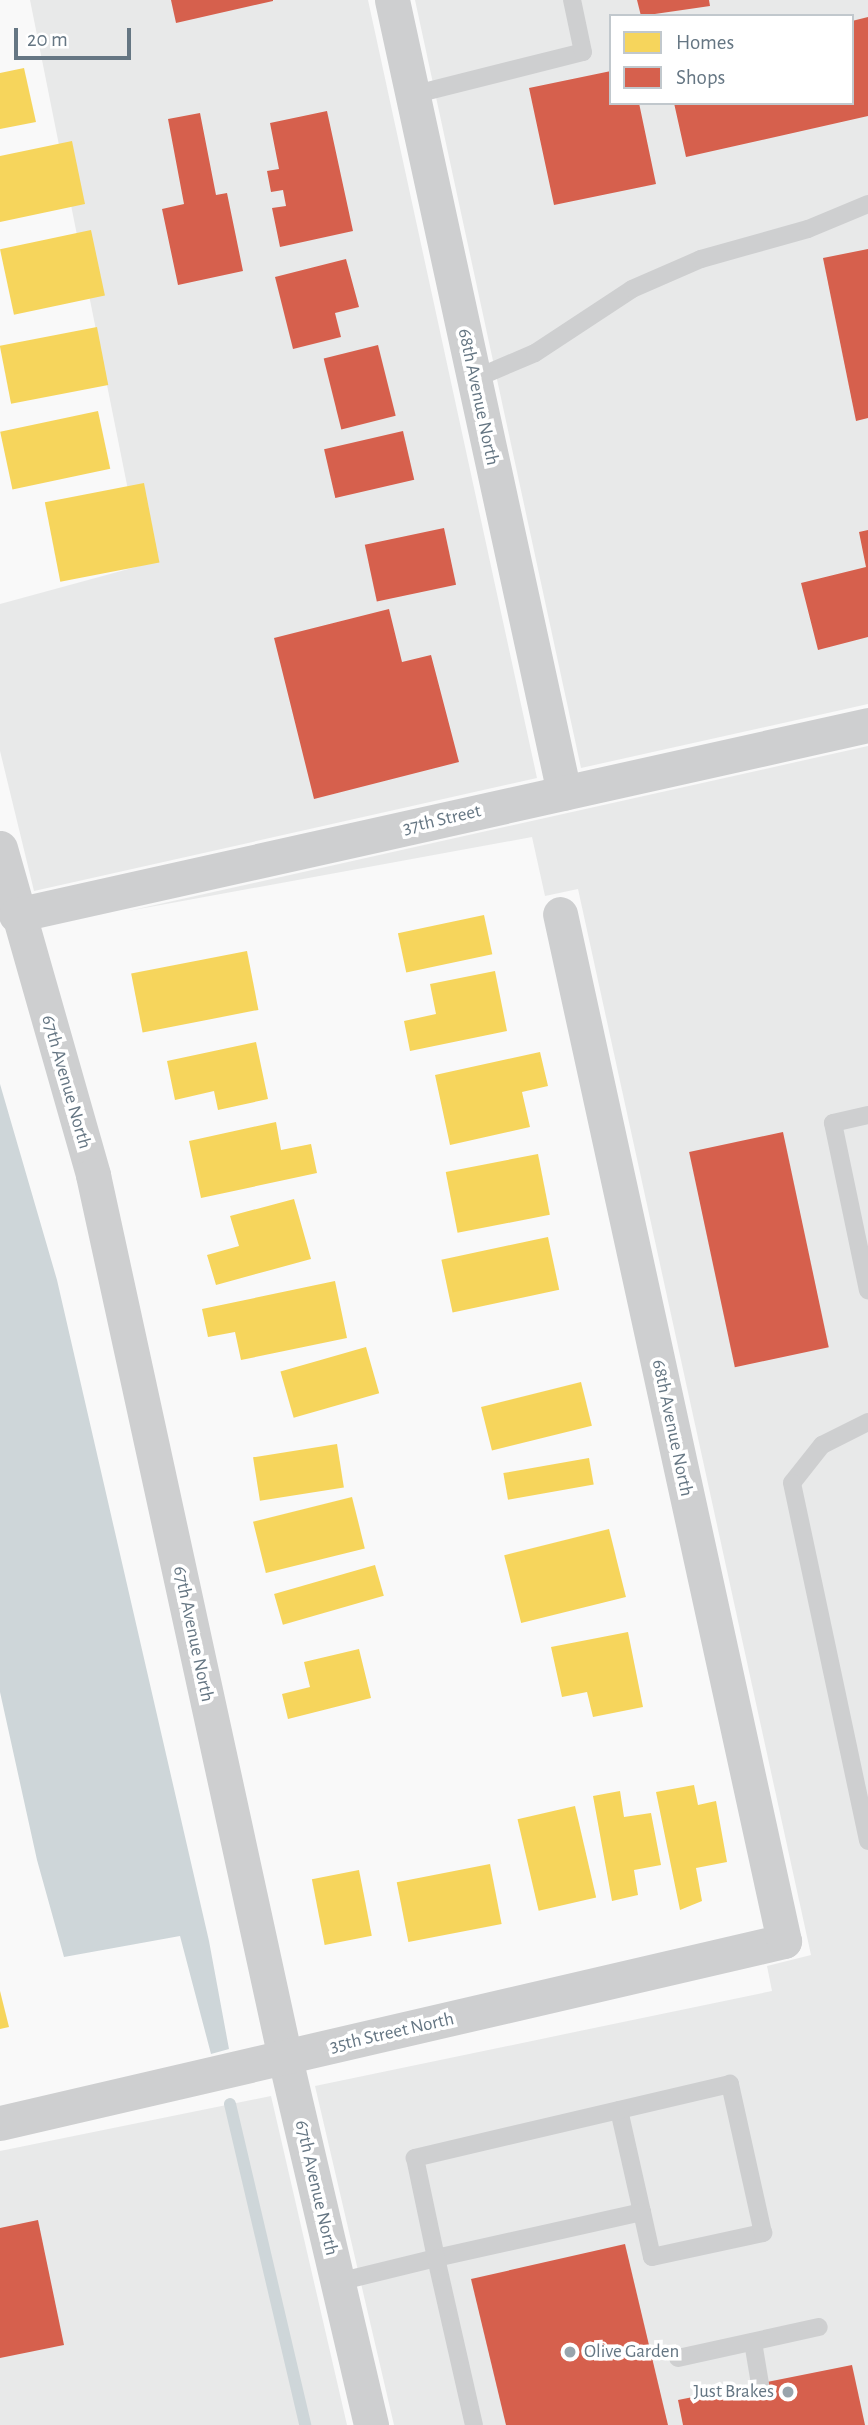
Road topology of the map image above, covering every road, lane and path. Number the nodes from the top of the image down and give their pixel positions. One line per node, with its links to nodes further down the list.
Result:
1 (392, 0): 3 (street, 68th Avenue North)
2 (572, 0): 3 (lane)
3 (412, 95): 5 (street, 68th Avenue North)
4 (868, 204): 5 (lane)
5 (474, 379): 7 (street, 68th Avenue North)
6 (868, 725): 7 (street, 37th Street)
7 (564, 793): 10 (street, 37th Street)
8 (0, 848): 10 (street, 67th Avenue North)
9 (560, 914): 16 (street, 68th Avenue North)
10 (16, 915): 17 (street, 67th Avenue North)
11 (868, 1115): 12 (lane)
12 (860, 1213): 13 (lane)
13 (868, 1290)
14 (868, 1422): 15 (lane)
15 (868, 1841)
16 (784, 1941): 17 (street, 35th Street North)
17 (285, 2058): 19 (street, 35th Street North); 22 (street, 67th Avenue North)
18 (619, 2110): 20 (lane); 20 (lane); 21 (lane)
19 (0, 2123)
20 (642, 2212): 21 (lane)
21 (436, 2258): 22 (lane); 28 (lane)
22 (338, 2282): 27 (street, 67th Avenue North)
23 (819, 2327): 24 (lane)
24 (753, 2342): 25 (lane); 26 (lane)
25 (678, 2358)
26 (760, 2384)
27 (371, 2425)
28 (474, 2425)

